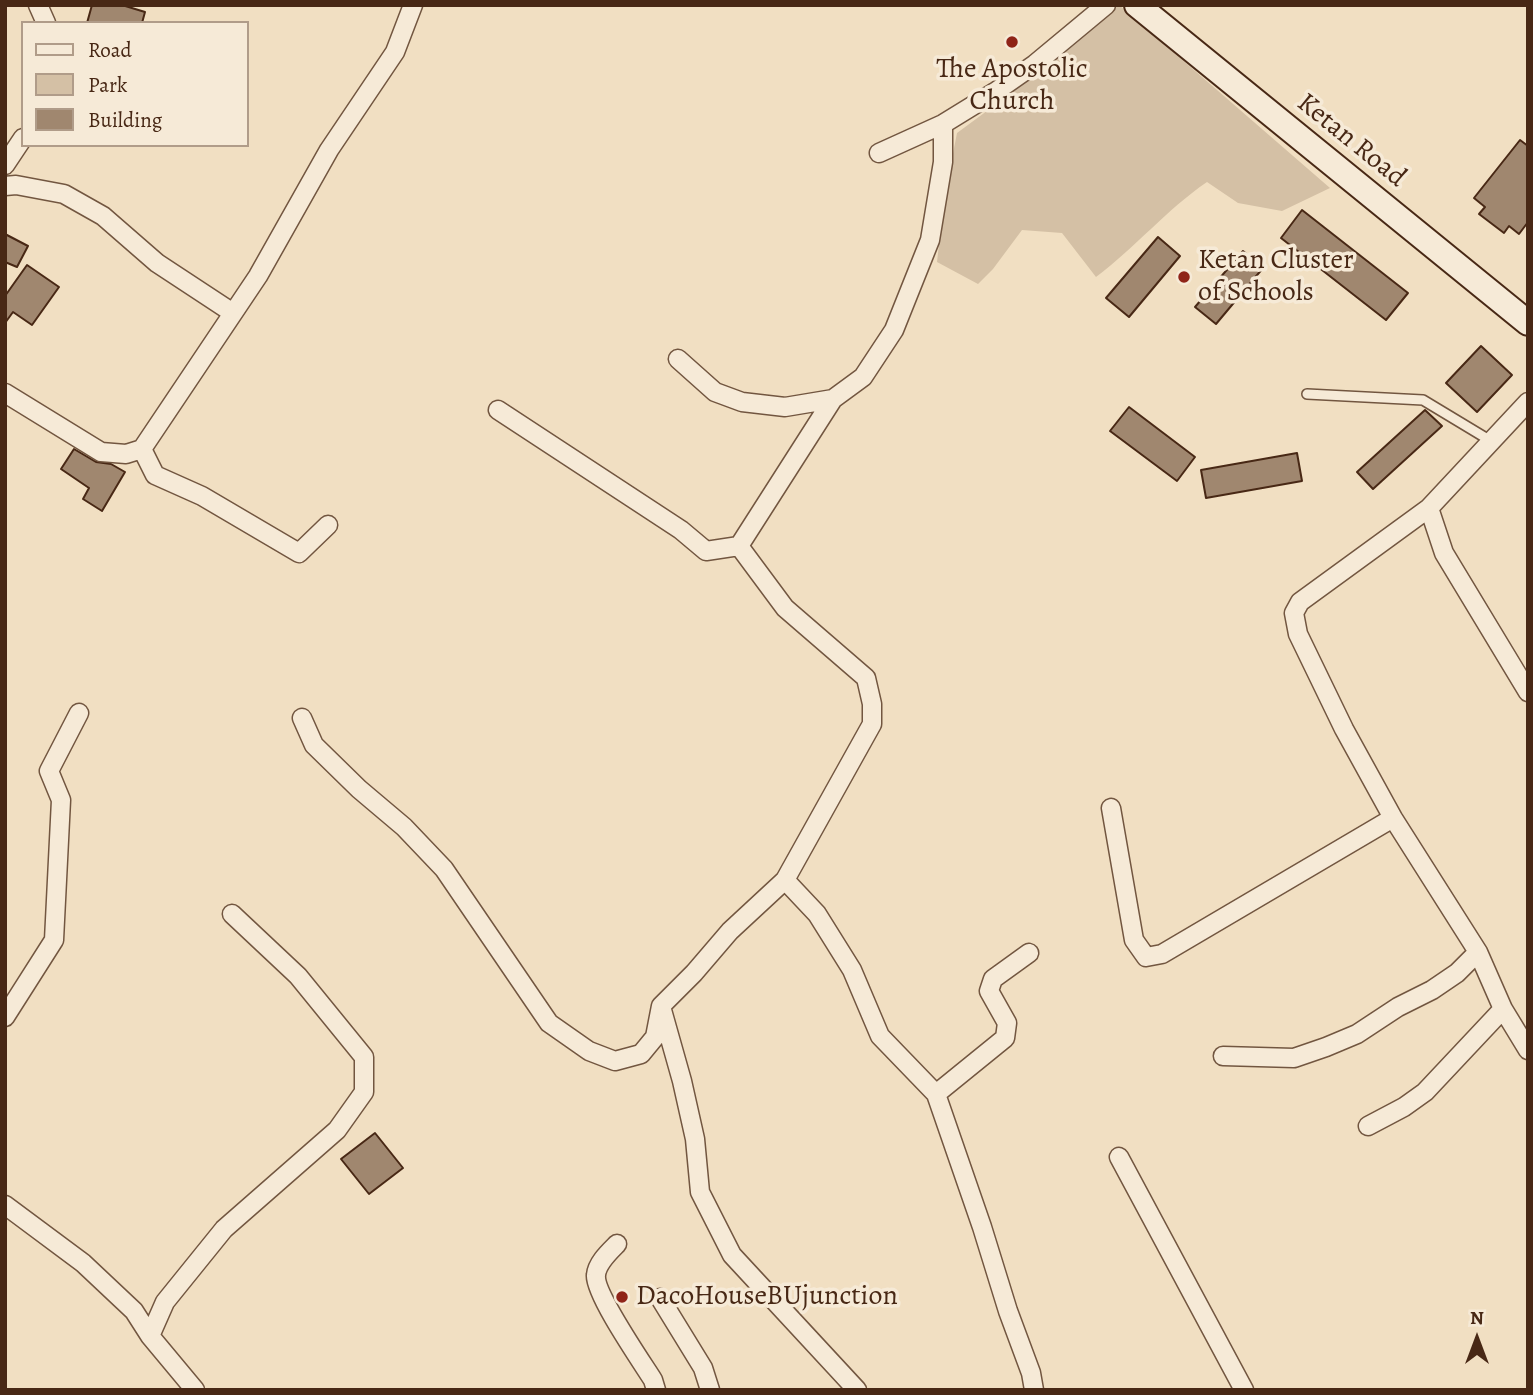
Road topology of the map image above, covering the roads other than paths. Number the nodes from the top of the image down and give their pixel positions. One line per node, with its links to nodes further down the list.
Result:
1 (38, 5): 5 (street)
2 (413, 5): 11 (street)
3 (1106, 5): 6 (street)
4 (1137, 5): 12 (street, Ketan Road)
5 (45, 21)
6 (943, 124): 8 (street); 16 (street)
7 (21, 141): 9 (street)
8 (878, 153)
9 (5, 165)
10 (5, 186): 11 (street)
11 (233, 313): 20 (street)
12 (1528, 323)
13 (678, 359): 16 (street)
14 (5, 393): 20 (street)
15 (1307, 394): 19 (lane)
16 (834, 399): 23 (street)
17 (1528, 402): 19 (street)
18 (498, 410): 23 (street)
19 (1491, 441): 21 (street)
20 (142, 449): 22 (street)
21 (1429, 508): 24 (street); 28 (street)
22 (328, 524)
23 (738, 546): 29 (street)
24 (1528, 692)
25 (79, 713): 35 (street)
26 (302, 718): 33 (street)
27 (1111, 808): 28 (street)
28 (1393, 818): 31 (street)
29 (785, 880): 33 (street); 38 (street)
30 (232, 914): 44 (street)
31 (1478, 952): 34 (street); 37 (street)
32 (1029, 953): 38 (street)
33 (661, 1006): 48 (street)
34 (1503, 1009): 36 (street); 39 (street)
35 (5, 1017)
36 (1528, 1050)
37 (1223, 1056)
38 (936, 1094): 49 (street)
39 (1368, 1126)
40 (1119, 1157): 50 (street)
41 (5, 1205): 44 (street)
42 (617, 1244): 46 (street)
43 (660, 1298): 47 (street)
44 (150, 1336): 45 (street)
45 (195, 1390)
46 (656, 1390)
47 (710, 1390)
48 (857, 1390)
49 (1034, 1390)
50 (1244, 1390)

